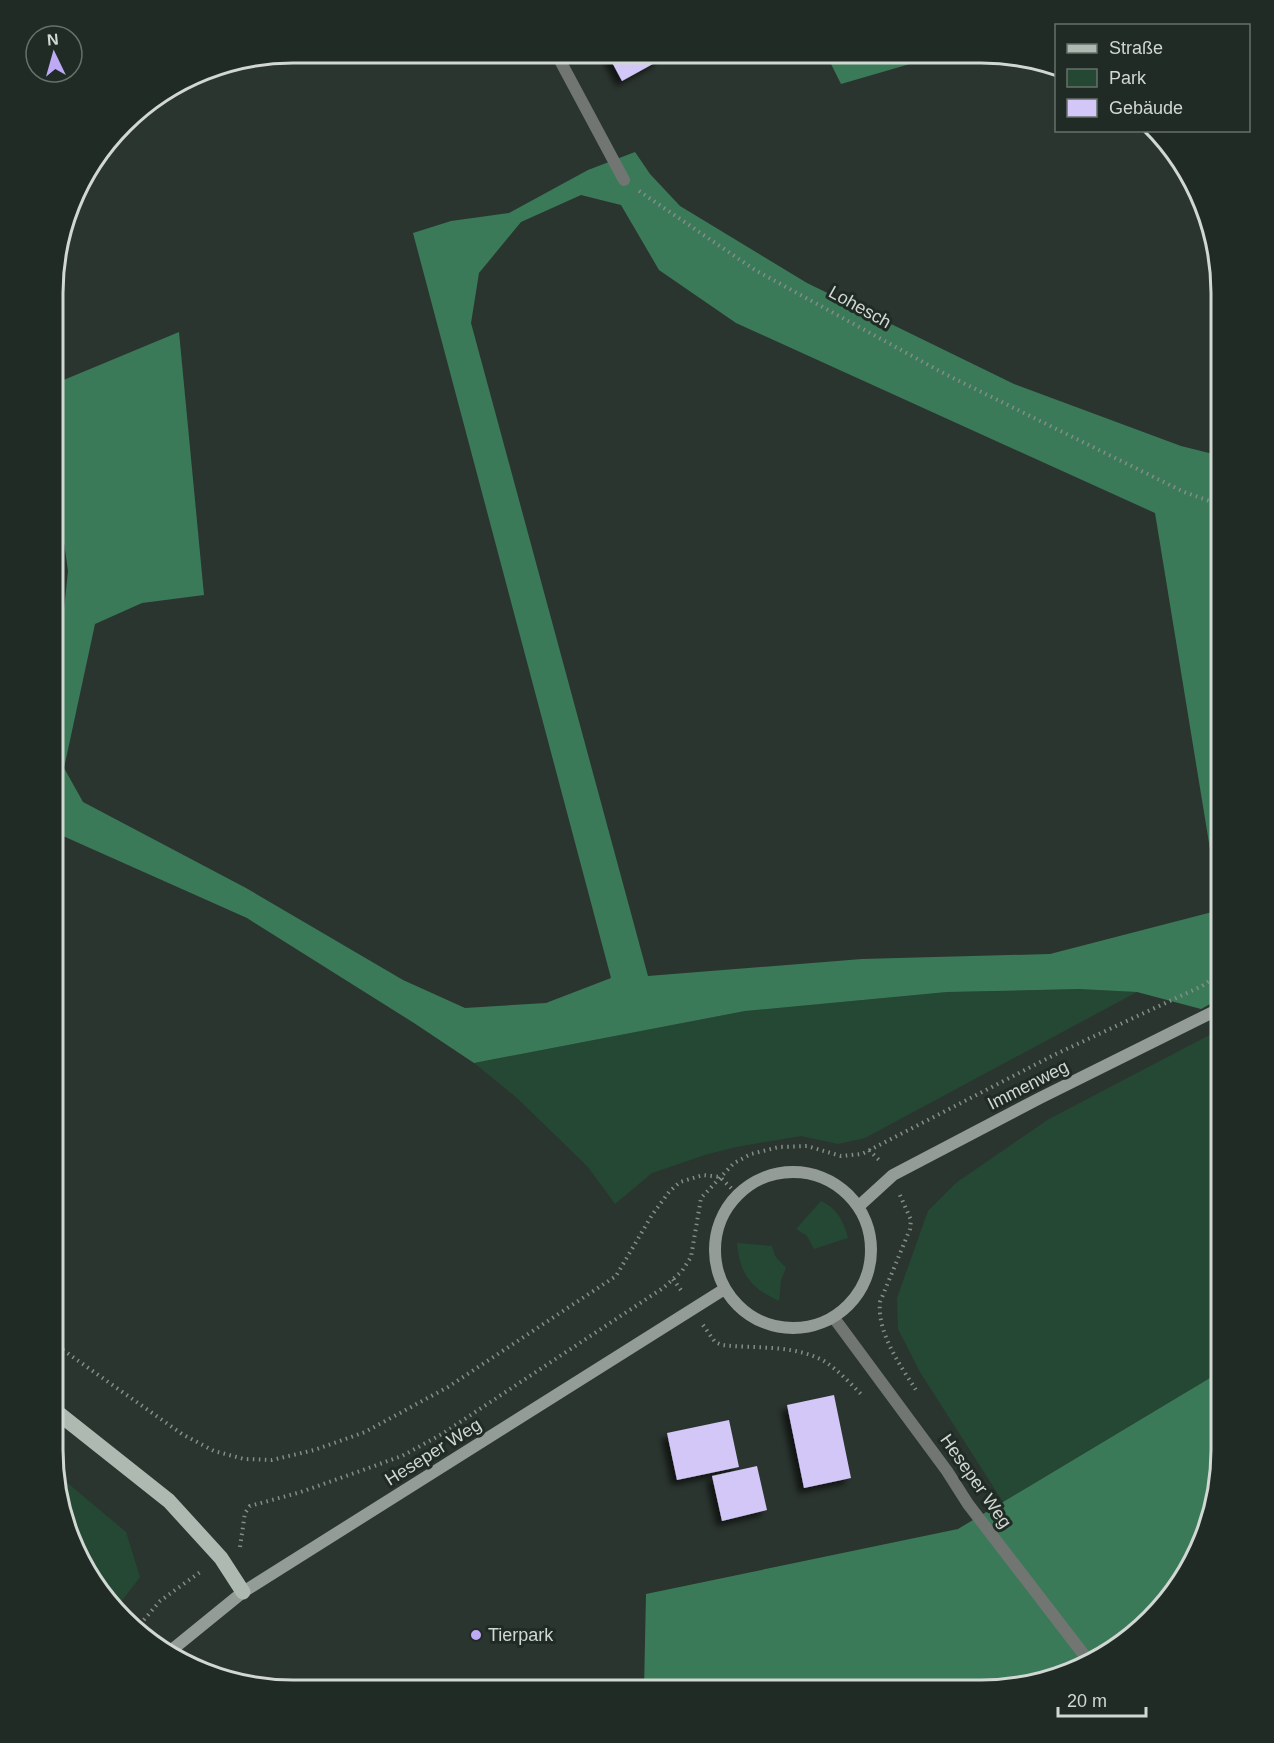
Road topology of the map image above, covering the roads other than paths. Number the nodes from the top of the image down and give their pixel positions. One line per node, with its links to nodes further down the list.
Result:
1 (561, 63): 2 (street)
2 (624, 180)
3 (1211, 1013): 4 (street, Immenweg)
4 (859, 1206): 5 (street); 6 (street)
5 (723, 1290): 6 (street); 8 (street, Heseper Weg)
6 (834, 1318): 10 (street, Heseper Weg)
7 (63, 1417): 8 (main road)
8 (243, 1592): 9 (street, Heseper Weg)
9 (175, 1647)
10 (1084, 1655)

